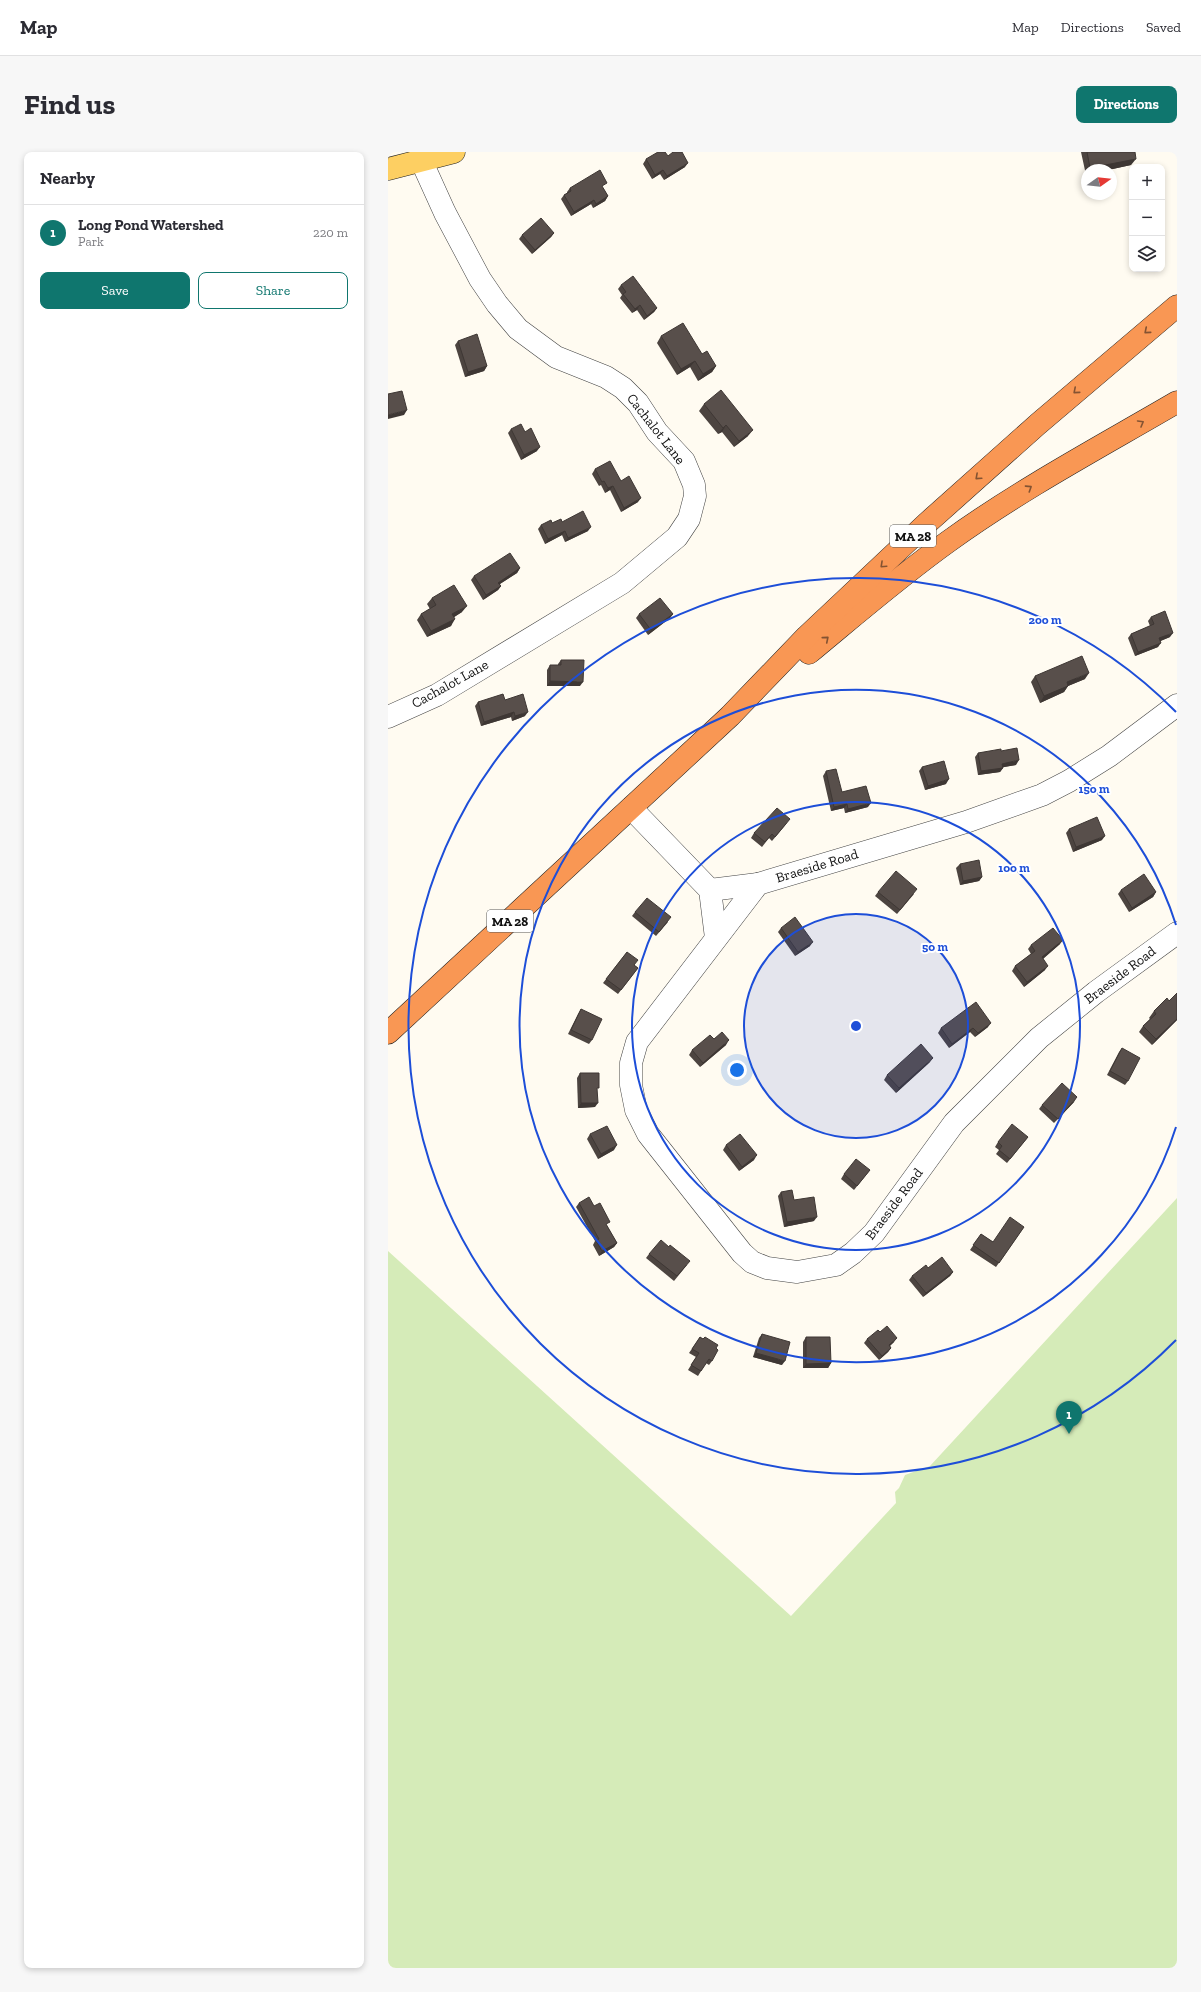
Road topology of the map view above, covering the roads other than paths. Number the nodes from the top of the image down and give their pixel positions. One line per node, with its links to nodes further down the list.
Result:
1 (454, 152): 2 (main road)
2 (421, 160): 3 (main road); 8 (street, Cachalot Lane)
3 (388, 169)
4 (1177, 306): 7 (highway, MA 28, one-way to 7)
5 (1177, 402): 7 (highway, MA 28, one-way to 5)
6 (1177, 705): 10 (street, Braeside Road)
7 (730, 716): 9 (highway, MA 28)
8 (388, 717)
9 (631, 808): 11 (street); 14 (highway, MA 28)
10 (758, 884): 11 (street, Braeside Road); 13 (street, Braeside Road)
11 (710, 890): 13 (street)
12 (1177, 933): 13 (street, Braeside Road)
13 (716, 938)
14 (388, 1033)

